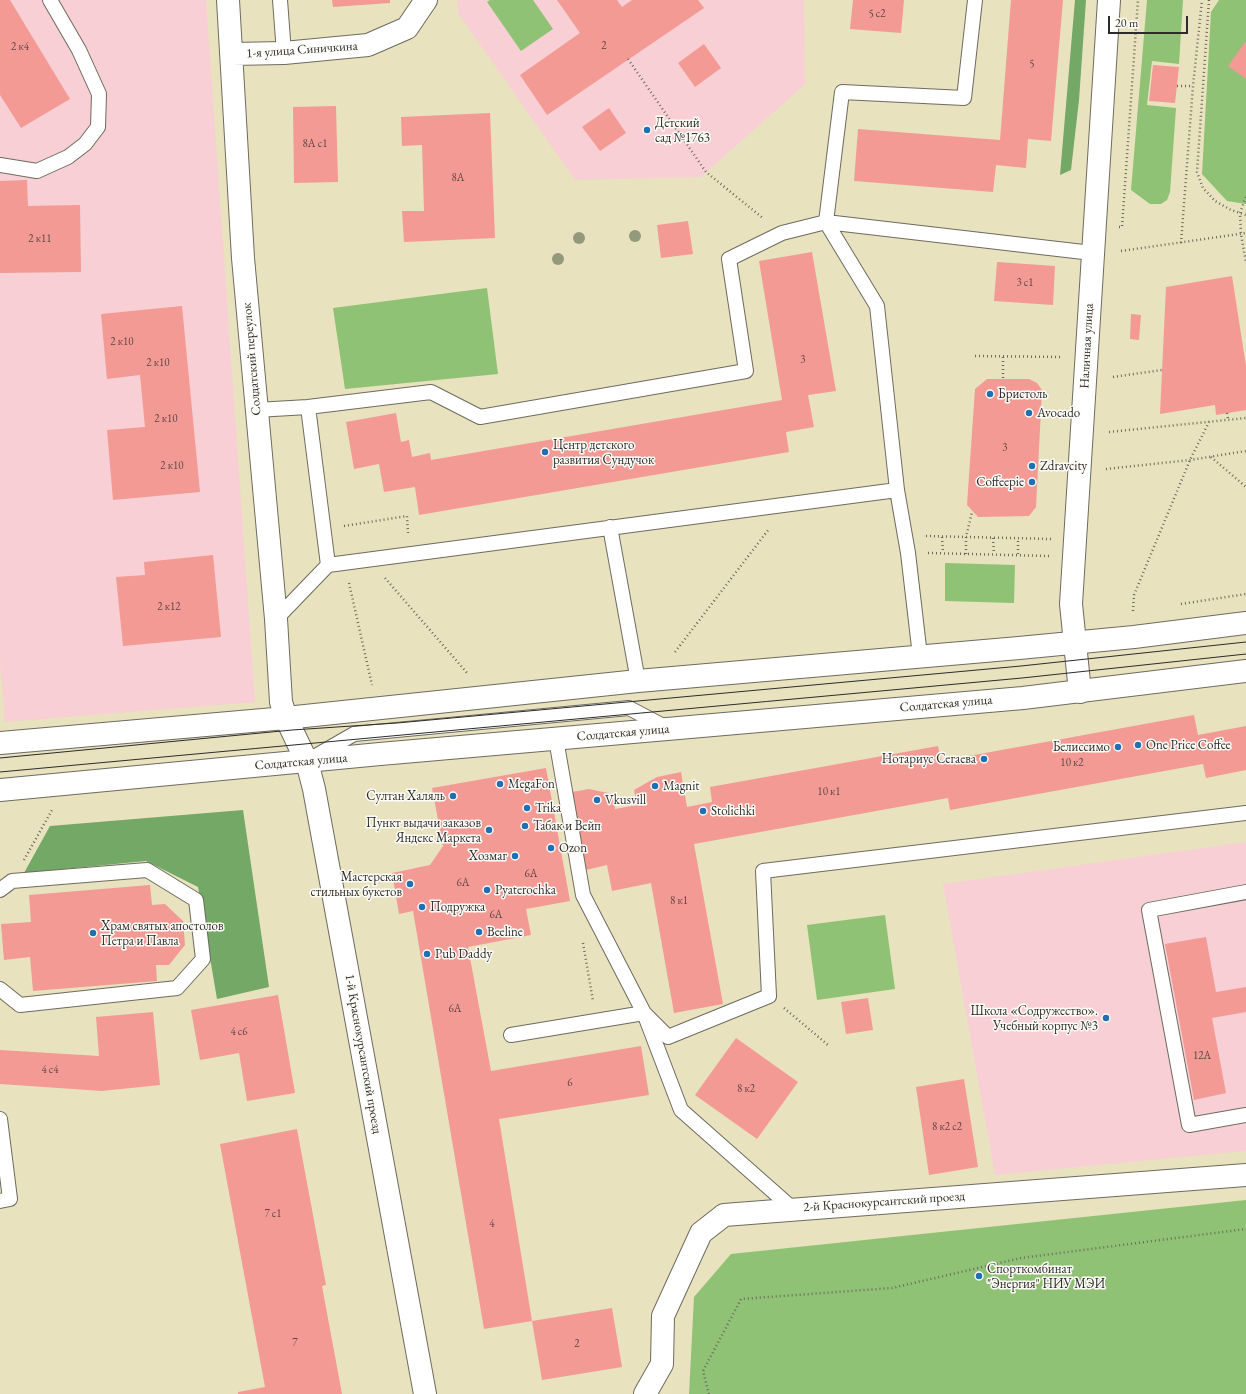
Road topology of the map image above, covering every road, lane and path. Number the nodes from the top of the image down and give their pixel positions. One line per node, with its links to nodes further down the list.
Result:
1 (50, 0): 15 (lane)
2 (228, 0): 11 (street, Солдатский переулок)
3 (280, 0): 10 (lane)
4 (426, 0): 10 (street, 1-я улица Синичкина)
5 (975, 0): 19 (lane)
6 (1109, 0): 26 (street, Наличная улица)
7 (1138, 0): 20 (path)
8 (1202, 0): 14 (path)
9 (1209, 0): 17 (path)
10 (284, 53): 11 (street, 1-я улица Синичкина)
11 (232, 54): 35 (street, Солдатский переулок)
12 (628, 59): 21 (path)
13 (1177, 86): 14 (path)
14 (1192, 86): 24 (path)
15 (0, 165)
16 (1246, 197): 17 (path)
17 (1240, 213): 18 (path); 23 (path)
18 (1246, 214)
19 (826, 222): 21 (lane); 26 (lane); 48 (lane)
20 (1122, 227)
21 (782, 233): 34 (lane)
22 (1246, 233): 23 (path)
23 (1241, 234): 24 (path); 27 (path)
24 (1181, 243): 25 (path)
25 (1121, 251)
26 (1092, 253): 74 (street, Наличная улица)
27 (1246, 263)
28 (975, 356): 29 (path)
29 (1003, 357): 30 (path); 33 (path)
30 (1063, 357)
31 (1162, 370): 32 (path)
32 (1113, 377)
33 (1003, 378)
34 (308, 406): 35 (lane); 52 (lane)
35 (256, 410): 72 (street, Солдатский переулок)
36 (1227, 413): 40 (path)
37 (1041, 414): 38 (path)
38 (1059, 417)
39 (1246, 418): 40 (path)
40 (1228, 420): 41 (path)
41 (1209, 422): 42 (path); 45 (path)
42 (1109, 432)
43 (1246, 452): 44 (path)
44 (1210, 457): 45 (path); 47 (path)
45 (1190, 460): 46 (path); 71 (path)
46 (1106, 469)
47 (1246, 487)
48 (897, 490): 49 (lane); 53 (lane)
49 (787, 505): 51 (lane); 75 (path)
50 (972, 512): 55 (path)
51 (610, 527): 59 (lane); 79 (lane)
52 (323, 529): 59 (path); 68 (lane)
53 (905, 536): 54 (path); 60 (lane)
54 (942, 537): 55 (path); 61 (path)
55 (966, 537): 56 (path); 62 (path)
56 (993, 538): 57 (path); 63 (path)
57 (1018, 538): 58 (path); 64 (path)
58 (1051, 539)
59 (410, 553): 66 (lane)
60 (908, 553): 61 (path); 76 (lane)
61 (942, 553): 62 (path)
62 (966, 554): 63 (path)
63 (994, 554): 64 (path)
64 (1018, 554): 65 (path)
65 (1050, 556)
66 (369, 559): 67 (lane); 78 (path)
67 (344, 563): 68 (lane); 80 (path)
68 (328, 565): 72 (lane)
69 (1246, 594): 70 (path)
70 (1178, 604)
71 (1141, 610)
72 (276, 619): 82 (street, Солдатский переулок)
73 (1246, 623): 74 (street)
74 (1074, 643): 76 (street); 81 (street, Наличная улица)
75 (673, 656)
76 (920, 656): 79 (street)
77 (1246, 671): 81 (street, Солдатская улица)
78 (473, 679)
79 (638, 681): 82 (street)
80 (374, 691)
81 (1080, 692): 83 (street, Солдатская улица)
82 (286, 718): 85 (street); 86 (street, 1-й Краснокурсантский проезд)
83 (669, 729): 84 (street, Солдатская улица); 86 (lane)
84 (556, 739): 86 (street, Солдатская улица); 96 (lane)
85 (0, 743)
86 (307, 762): 87 (street, Солдатская улица); 106 (street, 1-й Краснокурсантский проезд)
87 (0, 790)
88 (54, 808): 90 (path)
89 (1246, 813): 95 (lane)
90 (12, 881): 91 (lane); 94 (lane)
91 (0, 890)
92 (1246, 892): 100 (lane)
93 (582, 936): 97 (path)
94 (0, 989)
95 (769, 996): 96 (lane); 99 (path)
96 (644, 1014): 97 (lane); 104 (lane)
97 (596, 1021): 98 (lane)
98 (511, 1035)
99 (828, 1045)
100 (1246, 1115)
101 (0, 1119): 103 (lane)
102 (1246, 1174): 104 (street, 2-й Краснокурсантский проезд)
103 (0, 1201)
104 (793, 1209): 107 (street, 2-й Краснокурсантский проезд)
105 (1246, 1229): 108 (path)
106 (425, 1394)
107 (645, 1394)
108 (709, 1394)

